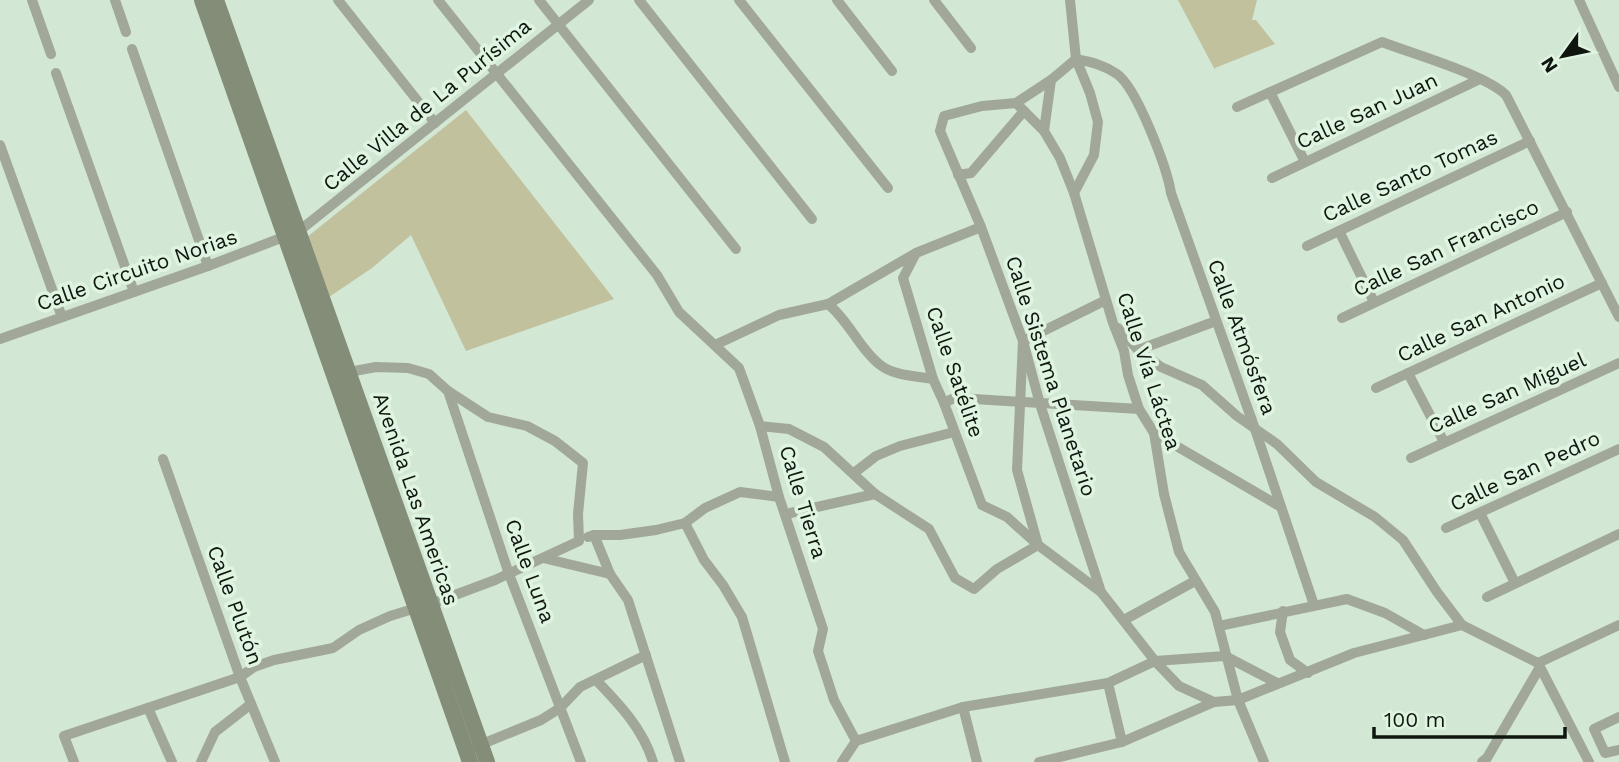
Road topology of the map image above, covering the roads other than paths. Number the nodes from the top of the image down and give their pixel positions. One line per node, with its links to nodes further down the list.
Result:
1 (32, 0): 19 (street)
2 (115, 0): 16 (street)
3 (202, 0): 43 (street)
4 (216, 0): 43 (street)
5 (338, 0): 30 (street)
6 (438, 0): 23 (street, Calle Tierra)
7 (539, 0): 15 (street)
8 (589, 0): 15 (street, Calle Villa de La Purísima)
9 (639, 0): 40 (street)
10 (739, 0): 37 (street)
11 (837, 0): 21 (street)
12 (934, 0): 17 (street)
13 (1070, 0): 20 (street)
14 (1579, 0): 26 (street)
15 (558, 25): 23 (street, Calle Villa de La Purísima); 45 (street)
16 (126, 32)
17 (971, 48)
18 (132, 49): 48 (street)
19 (51, 54)
20 (1076, 59): 25 (street); 38 (street); 57 (street, Calle Atmósfera)
21 (892, 71)
22 (56, 73): 50 (street)
23 (496, 74): 30 (street, Calle Villa de La Purísima); 61 (street, Calle Tierra)
24 (1480, 79): 27 (street); 32 (street); 34 (street, Calle San Juan)
25 (1051, 80): 28 (street); 31 (street)
26 (1619, 87)
27 (1271, 94): 29 (street); 34 (street)
28 (1020, 107): 31 (street, Calle Vía Láctea); 35 (street); 35 (street, Calle Sistema Planetario)
29 (1237, 107)
30 (435, 123): 43 (street, Calle Villa de La Purísima)
31 (1044, 131): 38 (street, Calle Vía Láctea)
32 (1530, 141): 39 (street); 42 (street, Calle Santo Tomas)
33 (0, 145): 54 (street)
34 (1305, 162): 36 (street, Calle San Juan)
35 (958, 175): 41 (street, Calle Sistema Planetario)
36 (1272, 178)
37 (888, 188)
38 (1074, 193): 51 (street, Calle Vía Láctea)
39 (1567, 212): 49 (street); 52 (street, Calle San Francisco)
40 (812, 219)
41 (981, 227): 46 (street); 60 (street, Calle Sistema Planetario)
42 (1339, 232): 44 (street, Calle Santo Tomas); 52 (street)
43 (293, 234): 47 (street); 48 (street, Calle Circuito Norias)
44 (1307, 246)
45 (736, 248)
46 (916, 253): 53 (street); 66 (street, Calle Satélite)
47 (299, 254): 64 (street, Avenida Las Americas); 101 (street, Avenida Las Americas)
48 (208, 267): 50 (street, Calle Circuito Norias)
49 (1602, 283): 55 (street); 65 (street, Calle San Antonio)
50 (134, 292): 54 (street, Calle Circuito Norias)
51 (1102, 302): 58 (street, Calle Vía Láctea); 60 (street)
52 (1374, 302): 56 (street, Calle San Francisco)
53 (828, 304): 61 (street); 66 (street)
54 (62, 317): 59 (street, Calle Circuito Norias)
55 (1619, 317)
56 (1342, 318)
57 (1216, 321): 62 (street); 74 (street, Calle Atmósfera)
58 (1113, 323): 62 (street); 72 (street, Calle Vía Láctea)
59 (0, 339)
60 (1023, 341): 69 (street); 71 (street, Calle Sistema Planetario)
61 (715, 345): 73 (street, Calle Tierra)
62 (1138, 350): 74 (street)
63 (1619, 363): 77 (street, Calle San Miguel)
64 (349, 372): 68 (street); 101 (street, Avenida Las Americas)
65 (1408, 373): 67 (street, Calle San Antonio); 77 (street)
66 (933, 379): 70 (street, Calle Satélite)
67 (1376, 388)
68 (448, 391): 91 (street); 94 (street, Calle Luna)
69 (1019, 401): 70 (street); 71 (street); 92 (street)
70 (944, 403): 75 (street, Calle Satélite)
71 (1040, 404): 72 (street); 98 (street, Calle Sistema Planetario)
72 (1139, 409): 76 (street, Calle Vía Láctea)
73 (760, 426): 81 (street); 83 (street, Calle Tierra)
74 (1255, 429): 84 (street, Calle Atmósfera); 104 (street)
75 (954, 432): 81 (street); 92 (street, Calle Satélite)
76 (1154, 433): 84 (street); 96 (street, Calle Vía Láctea)
77 (1444, 442): 79 (street, Calle San Miguel)
78 (1619, 449): 85 (street, Calle San Pedro)
79 (1411, 458)
80 (163, 459): 113 (street, Calle Plutón)
81 (854, 473): 82 (street)
82 (875, 494): 86 (street); 92 (street)
83 (779, 497): 86 (street, Calle Tierra); 87 (street)
84 (1282, 508): 100 (street, Calle Atmósfera)
85 (1480, 513): 88 (street, Calle San Pedro); 97 (street)
86 (786, 514): 124 (street, Calle Tierra)
87 (685, 523): 90 (street); 136 (street)
88 (1446, 528)
89 (1619, 534): 97 (street)
90 (594, 535): 91 (street); 95 (street)
91 (579, 541): 93 (street)
92 (1038, 545): 98 (street)
93 (543, 558): 94 (street); 95 (street)
94 (509, 574): 101 (street); 122 (street, Calle Luna)
95 (610, 574): 108 (street)
96 (1195, 580): 103 (street); 106 (street, Calle Vía Láctea)
97 (1515, 583): 99 (street)
98 (1101, 592): 103 (street)
99 (1487, 597)
100 (1314, 605): 102 (street); 107 (street)
101 (424, 606): 113 (street); 127 (street, Avenida Las Americas)
102 (1283, 611): 106 (street); 112 (street)
103 (1124, 620): 110 (street)
104 (1462, 625): 107 (street); 111 (street)
105 (1619, 625): 111 (street)
106 (1219, 626): 109 (street, Calle Vía Láctea)
107 (1424, 635): 112 (street)
108 (646, 655): 114 (street); 135 (street)
109 (1225, 656): 110 (street); 116 (street); 117 (street, Calle Vía Láctea)
110 (1155, 661): 115 (street); 118 (street)
111 (1539, 665): 141 (street); 142 (street)
112 (1308, 673): 116 (street)
113 (240, 677): 119 (street, Calle Plutón); 121 (street)
114 (597, 681): 122 (street); 134 (street)
115 (1108, 683): 120 (street); 125 (street)
116 (1278, 683): 117 (street)
117 (1238, 700): 118 (street); 140 (street, Calle Vía Láctea)
118 (1214, 702): 125 (street)
119 (251, 704): 130 (street); 131 (street, Calle Plutón)
120 (963, 707): 124 (street); 138 (street)
121 (148, 708): 128 (street); 129 (street)
122 (561, 708): 127 (street); 133 (street, Calle Luna)
123 (1619, 717): 126 (street)
124 (856, 741): 137 (street)
125 (1122, 742): 139 (street)
126 (1619, 750)
127 (472, 752): 132 (street, Avenida Las Americas)
128 (74, 762)
129 (172, 762)
130 (201, 762)
131 (275, 762)
132 (487, 762)
133 (581, 762)
134 (653, 762)
135 (680, 762)
136 (785, 762)
137 (842, 762)
138 (977, 762)
139 (1039, 762)
140 (1264, 762)
141 (1482, 762)
142 (1589, 762)

